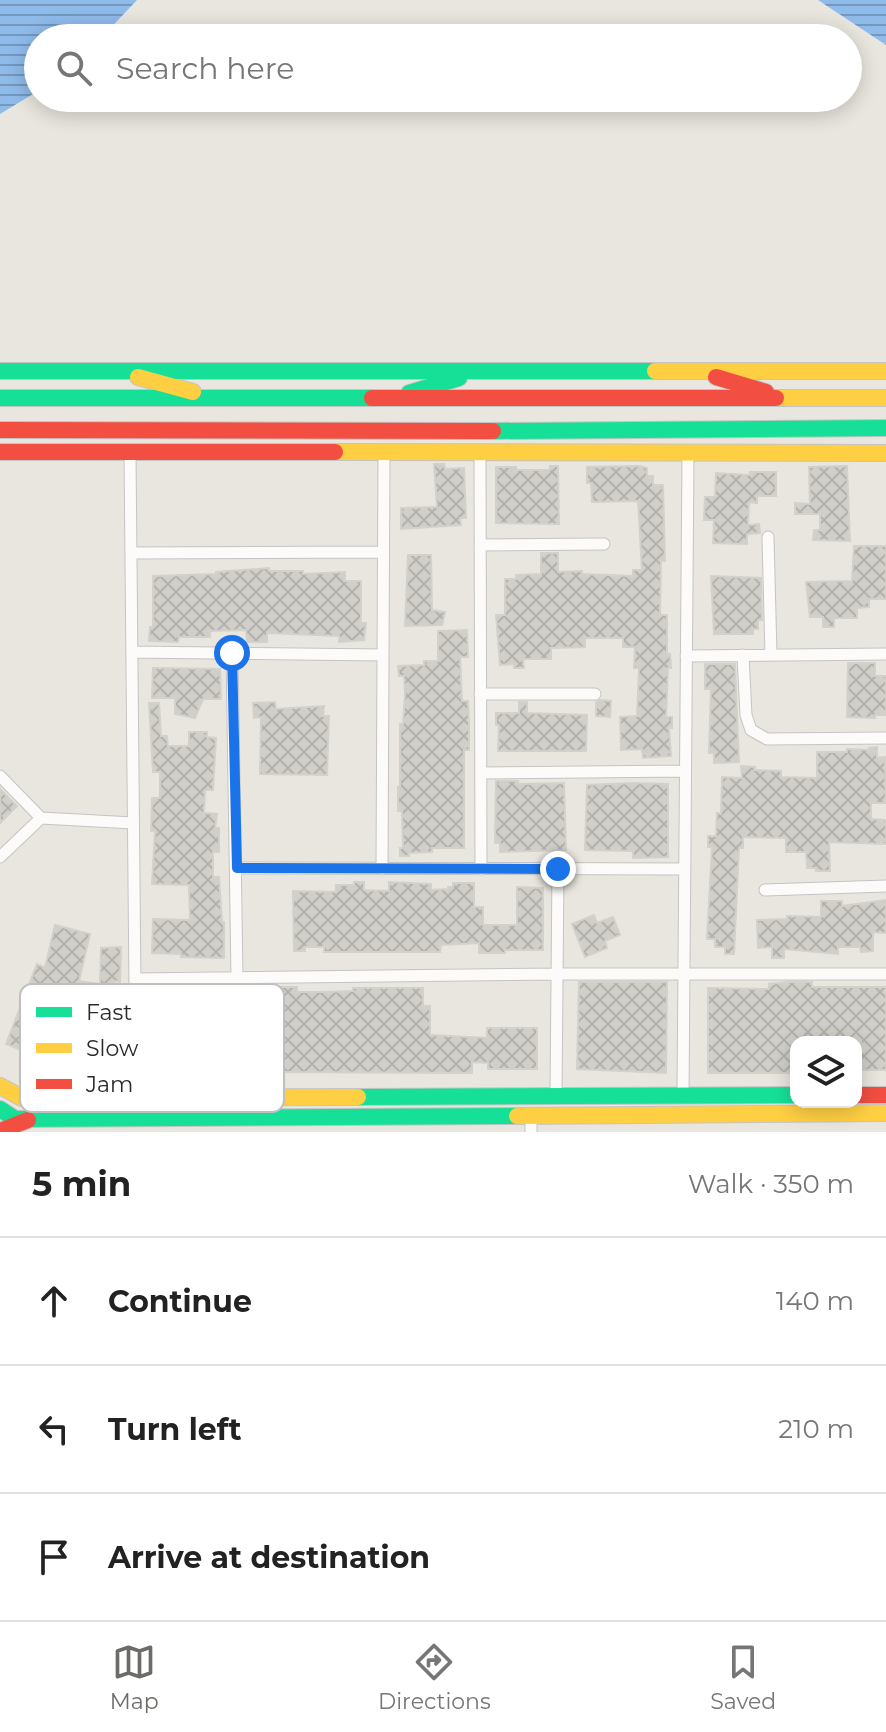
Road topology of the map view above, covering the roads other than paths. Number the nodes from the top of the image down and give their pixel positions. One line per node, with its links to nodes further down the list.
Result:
1 (0, 371): 2 (street)
2 (118, 371): 5 (street); 8 (street)
3 (696, 371): 4 (street); 5 (street); 6 (street)
4 (886, 371)
5 (480, 372): 10 (street)
6 (783, 397): 9 (street); 10 (street)
7 (0, 398): 8 (street)
8 (214, 398): 10 (street)
9 (886, 398)
10 (388, 399)
11 (886, 428): 13 (street)
12 (0, 430): 13 (street)
13 (641, 431): 18 (street)
14 (480, 451): 17 (street); 18 (street); 23 (street)
15 (0, 452): 16 (street)
16 (130, 452): 17 (street); 25 (street)
17 (384, 452): 24 (street)
18 (573, 452): 19 (street)
19 (688, 453): 20 (street); 32 (street)
20 (886, 453)
21 (768, 537): 31 (street)
22 (604, 544): 23 (street)
23 (480, 545): 33 (street)
24 (382, 552): 25 (street); 29 (street)
25 (131, 553): 26 (street)
26 (132, 652): 27 (street); 40 (street)
27 (232, 653): 29 (street); 42 (street)
28 (886, 654): 31 (street)
29 (382, 655): 43 (street)
30 (743, 655): 31 (street); 32 (street); 35 (street)
31 (771, 655)
32 (686, 656): 36 (street)
33 (480, 694): 34 (street); 37 (street)
34 (595, 694)
35 (886, 738)
36 (685, 771): 37 (street); 46 (street)
37 (481, 773): 44 (street)
38 (0, 776): 39 (street)
39 (41, 818): 40 (street); 41 (street)
40 (133, 823): 53 (street)
41 (0, 857)
42 (237, 868): 43 (street); 52 (street)
43 (382, 869): 44 (street)
44 (481, 869): 45 (street)
45 (558, 869): 46 (street); 49 (street)
46 (685, 869): 51 (street)
47 (886, 886): 48 (street)
48 (765, 890)
49 (557, 974): 51 (street); 52 (street); 56 (street)
50 (886, 974): 51 (street)
51 (685, 975): 57 (street)
52 (237, 977): 53 (street)
53 (135, 979): 54 (street)
54 (135, 984)
55 (0, 1086): 62 (street)
56 (556, 1094): 57 (street); 61 (street); 65 (street)
57 (683, 1094): 58 (street); 66 (street)
58 (790, 1095)
59 (862, 1095): 60 (street)
60 (886, 1095)
61 (284, 1096)
62 (20, 1097)
63 (0, 1109): 67 (street)
64 (886, 1113): 66 (street)
65 (430, 1115): 68 (street); 69 (street); 72 (street)
66 (584, 1115): 69 (street)
67 (16, 1120): 70 (street); 71 (street)
68 (321, 1124): 70 (street)
69 (531, 1124)
70 (108, 1125)
71 (0, 1131)
72 (430, 1132)

